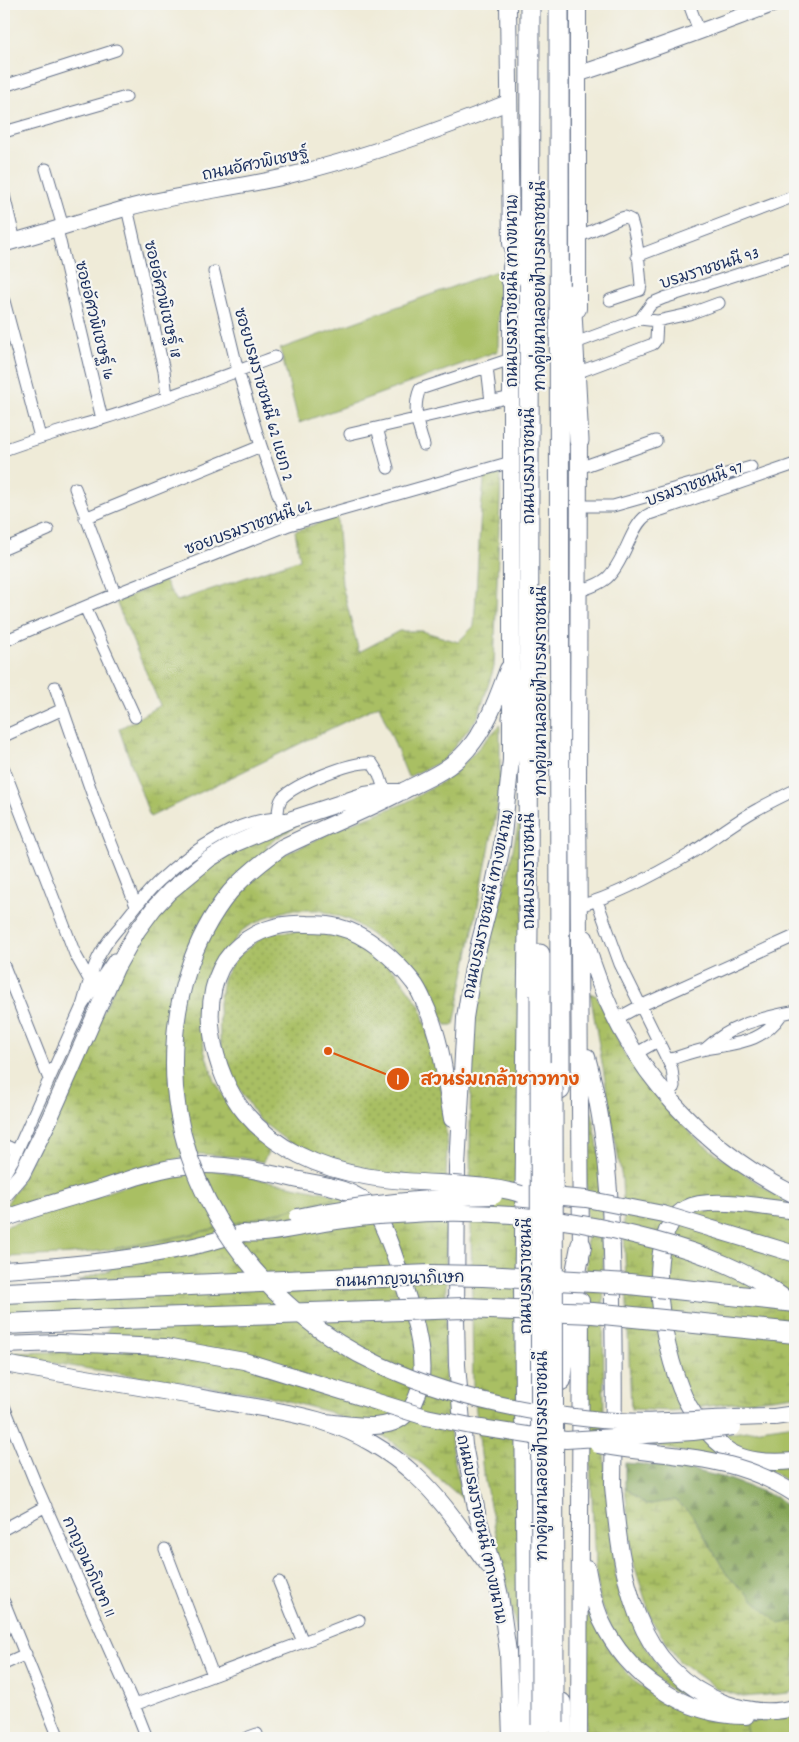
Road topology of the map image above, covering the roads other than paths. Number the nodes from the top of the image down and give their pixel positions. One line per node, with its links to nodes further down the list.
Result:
1 (508, 4): 14 (main road, ถนนบรมราชชนนี (ทางขนาน))
2 (530, 4): 17 (main road, ถนนบรมราชชนนี)
3 (538, 4): 147 (main road, ทางคู่ขนานลอยฟ้าบรมราชชนนี, bridge)
4 (554, 4): 148 (main road, ทางคู่ขนานลอยฟ้าบรมราชชนนี, bridge)
5 (559, 4): 16 (main road, ถนนบรมราชชนนี)
6 (578, 4): 11 (main road)
7 (688, 4): 9 (street)
8 (774, 4): 9 (street)
9 (699, 31): 11 (street)
10 (116, 50): 12 (street)
11 (578, 74): 23 (main road)
12 (4, 86)
13 (126, 98): 15 (street)
14 (509, 102): 21 (street, ถนนอัศวพิเชษฐ์); 28 (main road, ถนนบรมราชชนนี (ทางขนาน))
15 (4, 132)
16 (559, 134): 49 (main road); 113 (main road, ถนนบรมราชชนนี)
17 (529, 160): 28 (main road); 67 (main road, ถนนบรมราชชนนี)
18 (46, 169): 22 (street, ซอยอัศวพิเชษฐ์ 16)
19 (4, 195): 24 (street)
20 (795, 196): 25 (street)
21 (127, 208): 22 (street, ถนนอัศวพิเชษฐ์); 40 (street, ซอยอัศวพิเชษฐ์ 18)
22 (60, 228): 24 (street, ถนนอัศวพิเชษฐ์); 43 (street, ซอยอัศวพิเชษฐ์ 16)
23 (578, 237): 25 (street); 34 (main road)
24 (10, 243)
25 (637, 256): 29 (street)
26 (795, 256): 32 (street, บรมราชชนนี 93)
27 (214, 272): 38 (street, ซอยบรมราชชนนี 62 แยก 2)
28 (511, 280): 36 (main road, ถนนบรมราชชนนี (ทางขนาน))
29 (610, 300)
30 (4, 301): 47 (street)
31 (719, 303): 33 (street)
32 (640, 319): 33 (street); 34 (street)
33 (657, 321): 39 (street)
34 (578, 342): 39 (main road)
35 (275, 356): 38 (street)
36 (511, 359): 37 (street); 41 (main road, ถนนบรมราชชนนี (ทางขนาน))
37 (487, 367): 42 (street); 44 (street)
38 (238, 371): 40 (street); 51 (street, ซอยบรมราชชนนี 62 แยก 2)
39 (578, 372): 49 (main road)
40 (167, 397): 43 (street)
41 (511, 397): 42 (street); 53 (main road, ถนนบรมราชชนนี (ทางขนาน))
42 (490, 402): 44 (street)
43 (102, 419): 47 (street)
44 (416, 419): 45 (street); 50 (street)
45 (377, 428): 46 (street); 55 (street)
46 (350, 434)
47 (40, 437): 52 (street)
48 (656, 440): 56 (street)
49 (579, 441): 56 (main road)
50 (424, 445)
51 (261, 446): 60 (street); 61 (street, ซอยบรมราชชนนี 62 แยก 2)
52 (4, 450)
53 (511, 462): 61 (street, ซอยบรมราชชนนี 62); 69 (main road, ถนนบรมราชชนนี (ทางขนาน))
54 (795, 464): 64 (street, บรมราชชนนี 97)
55 (388, 468)
56 (579, 468): 59 (main road)
57 (751, 468): 59 (street)
58 (75, 488): 60 (street)
59 (579, 506): 64 (main road)
60 (86, 518): 65 (street)
61 (289, 525): 65 (street, ซอยบรมราชชนนี 62)
62 (48, 530): 63 (street)
63 (5, 545)
64 (579, 591): 82 (main road)
65 (115, 594): 66 (street, ซอยบรมราชชนนี 62)
66 (85, 607): 68 (street, ซอยบรมราชชนนี 62); 72 (street)
67 (528, 610): 73 (main road); 112 (main road, ถนนบรมราชชนนี)
68 (4, 640)
69 (511, 660): 73 (main road, ถนนบรมราชชนนี (ทางขนาน)); 78 (main road)
70 (55, 687): 71 (street)
71 (63, 709): 74 (street); 81 (street)
72 (135, 717)
73 (512, 718): 100 (main road, ถนนบรมราชชนนี (ทางขนาน))
74 (4, 736)
75 (4, 769): 86 (street)
76 (795, 790): 80 (street)
77 (385, 792): 78 (main road); 79 (main road); 79 (street)
78 (402, 792): 124 (main road, bridge)
79 (285, 818): 81 (street); 83 (main road)
80 (597, 901): 82 (street); 88 (street)
81 (136, 906): 86 (street)
82 (579, 911): 91 (main road); 92 (main road)
83 (137, 930): 87 (street); 104 (main road)
84 (795, 936): 88 (street)
85 (4, 966): 97 (street)
86 (90, 981): 87 (street)
87 (82, 1006): 97 (street)
88 (640, 1006): 91 (street); 93 (street)
89 (795, 1011): 90 (street)
90 (782, 1014): 94 (street); 94 (street)
91 (616, 1019): 95 (main road)
92 (580, 1033): 109 (main road); 142 (main road)
93 (658, 1041): 95 (street); 96 (street)
94 (705, 1049): 96 (street)
95 (635, 1054): 98 (main road)
96 (668, 1060): 98 (street)
97 (49, 1079): 101 (street)
98 (669, 1099): 105 (main road)
99 (4, 1145): 101 (street)
100 (458, 1150): 103 (main road, bridge); 133 (main road, ถนนบรมราชชนนี (ทางขนาน))
101 (17, 1151): 102 (street)
102 (4, 1174)
103 (521, 1194): 108 (main road, bridge); 110 (main road, bridge)
104 (4, 1195)
105 (795, 1195)
106 (795, 1211): 127 (main road)
107 (4, 1220): 125 (main road)
108 (242, 1233): 111 (main road); 116 (main road, bridge)
109 (581, 1246): 121 (highway); 130 (main road)
110 (795, 1254)
111 (4, 1270)
112 (524, 1282): 146 (highway, ถนนบรมราชชนนี)
113 (560, 1284): 121 (highway, ถนนบรมราชชนนี)
114 (4, 1293): 115 (highway, ถนนกาญจนาภิเษก, bridge)
115 (795, 1302)
116 (795, 1306)
117 (4, 1324): 118 (highway, ถนนกาญจนาภิเษก, bridge)
118 (795, 1333)
119 (4, 1345): 126 (main road, bridge)
120 (4, 1364): 125 (main road)
121 (561, 1380): 149 (highway, ถนนบรมราชชนนี)
122 (4, 1406): 129 (street, กาญจนาภิเษก 11)
123 (795, 1414): 124 (main road)
124 (774, 1417): 126 (main road, bridge)
125 (325, 1422): 133 (main road)
126 (566, 1440): 128 (main road, bridge)
127 (795, 1462)
128 (795, 1494)
129 (46, 1506): 131 (street); 141 (street, กาญจนาภิเษก 11)
130 (580, 1524): 142 (main road); 150 (main road)
131 (4, 1530)
132 (166, 1550): 140 (street)
133 (495, 1574): 145 (main road, ถนนบรมราชชนนี (ทางขนาน))
134 (279, 1582): 137 (street)
135 (4, 1602): 138 (street)
136 (359, 1620): 137 (street)
137 (303, 1642): 140 (street)
138 (26, 1654): 139 (street); 143 (street)
139 (4, 1664)
140 (213, 1675): 141 (street)
141 (134, 1705): 144 (street, กาญจนาภิเษก 11)
142 (789, 1709)
143 (59, 1738)
144 (147, 1738)
145 (511, 1738)
146 (528, 1738)
147 (541, 1738)
148 (554, 1738)
149 (561, 1738)
150 (579, 1738)

